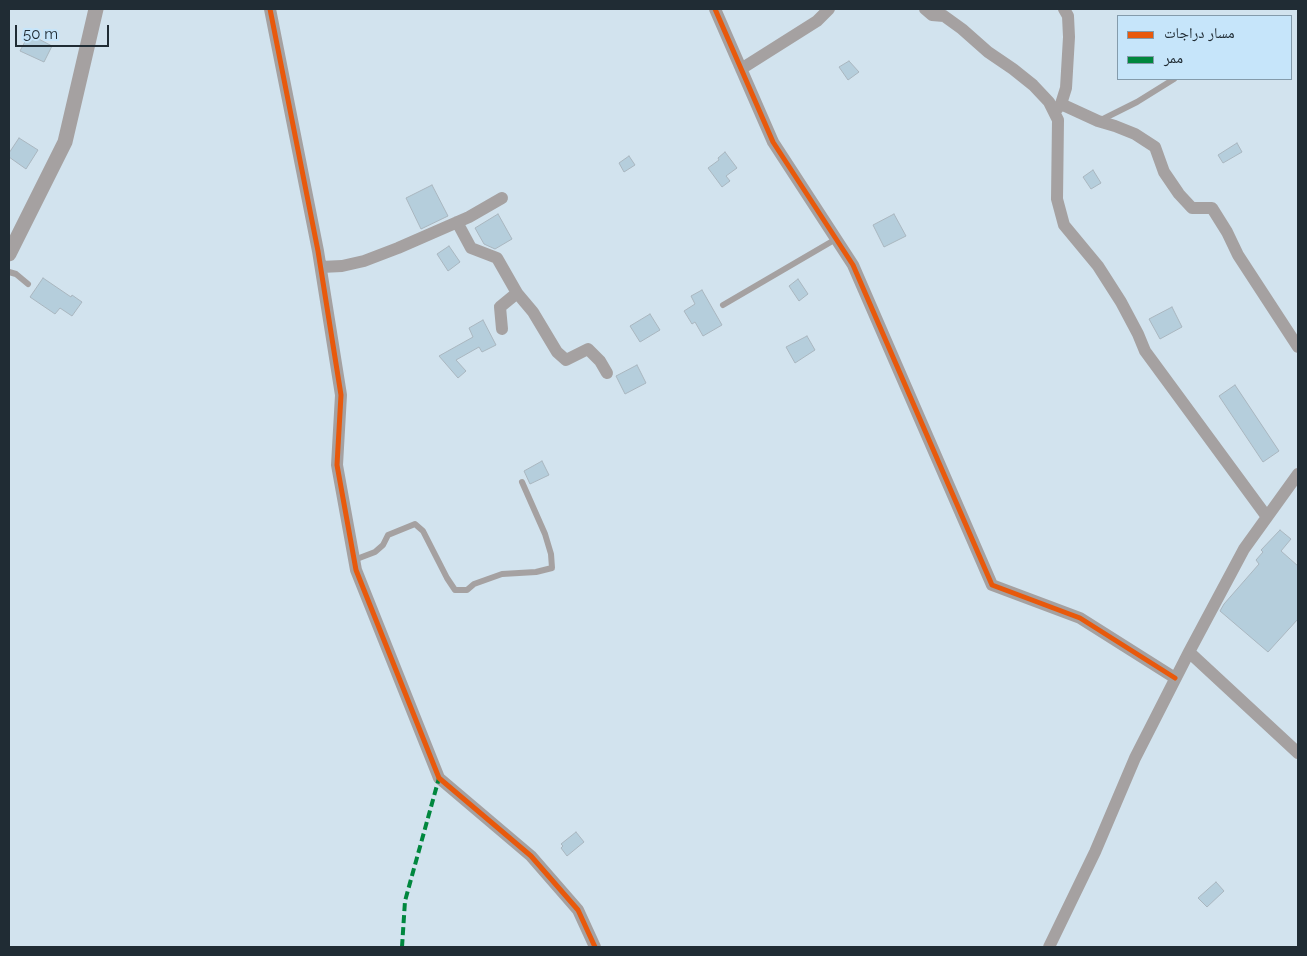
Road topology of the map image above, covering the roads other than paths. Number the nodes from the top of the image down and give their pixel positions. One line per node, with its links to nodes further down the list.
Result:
1 (96, 9): 14 (street)
2 (270, 9): 15 (street)
3 (715, 9): 7 (street)
4 (829, 9): 7 (street)
5 (926, 9): 9 (street)
6 (1064, 9): 9 (street)
7 (741, 68): 13 (street)
8 (1172, 80): 10 (lane)
9 (1058, 109): 10 (street); 25 (street)
10 (1098, 121): 21 (street)
11 (502, 198): 12 (street)
12 (456, 222): 15 (street); 18 (street)
13 (836, 239): 19 (lane); 28 (street)
14 (9, 254)
15 (321, 267): 26 (street)
16 (9, 272): 17 (lane)
17 (28, 284)
18 (518, 293): 20 (street); 22 (street)
19 (723, 306)
20 (502, 329)
21 (1298, 347)
22 (607, 373)
23 (1298, 474): 25 (street)
24 (522, 482): 26 (lane)
25 (1267, 517): 27 (street)
26 (354, 560): 30 (street)
27 (1189, 652): 28 (street); 29 (street)
28 (1175, 678): 31 (street)
29 (1298, 753)
30 (595, 947)
31 (1049, 947)

